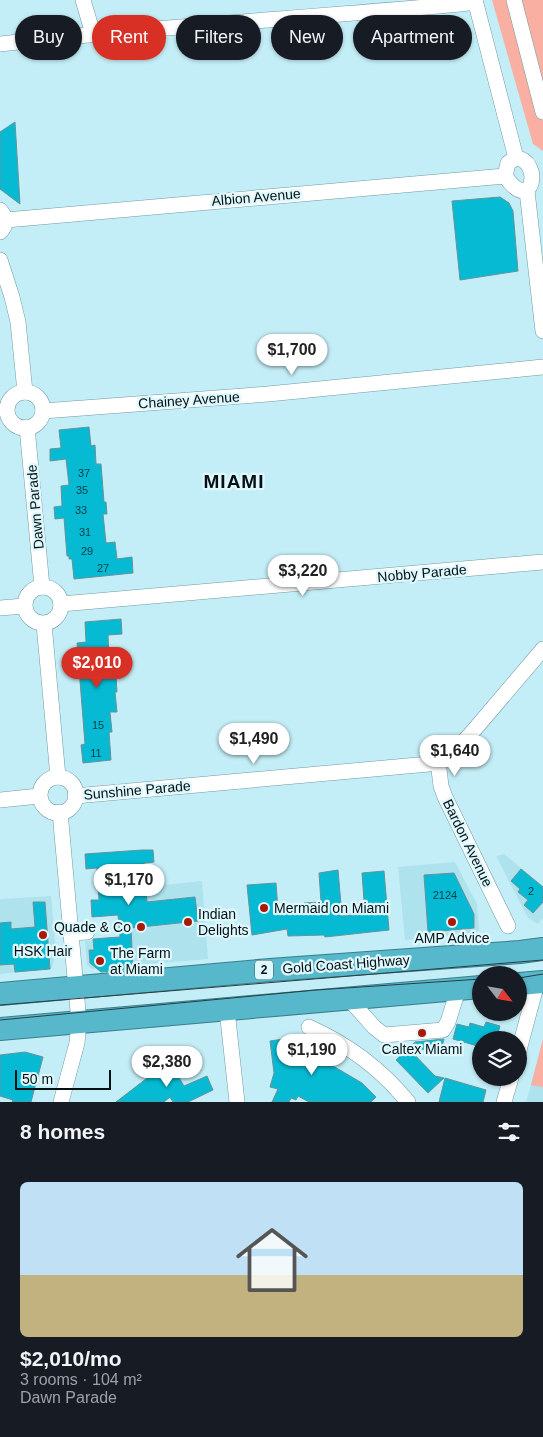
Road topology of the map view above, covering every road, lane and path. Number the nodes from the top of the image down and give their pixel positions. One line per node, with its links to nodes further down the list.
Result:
1 (83, 0): 5 (street)
2 (514, 0): 8 (street)
3 (475, 1): 4 (street); 10 (street)
4 (166, 28)
5 (92, 31)
6 (92, 34): 7 (street)
7 (0, 44)
8 (539, 82): 9 (street)
9 (543, 112)
10 (516, 158): 11 (street); 12 (street)
11 (541, 174): 13 (street)
12 (505, 176): 13 (street); 14 (street, Albion Avenue)
13 (527, 191): 16 (street)
14 (2, 221)
15 (0, 260): 18 (street)
16 (543, 331)
17 (543, 367): 19 (street, Chainey Avenue)
18 (25, 392): 19 (street); 20 (street)
19 (43, 411): 21 (street)
20 (4, 415): 21 (street)
21 (28, 428): 23 (street, Dawn Parade)
22 (543, 562): 24 (street, Nobby Parade)
23 (42, 587): 24 (street); 25 (street)
24 (61, 604): 27 (street)
25 (24, 606): 26 (street); 27 (street)
26 (0, 608)
27 (44, 624): 30 (street)
28 (543, 649): 29 (street)
29 (438, 761): 32 (street, Sunshine Parade); 35 (street, Bardon Avenue)
30 (58, 777): 31 (street); 32 (street)
31 (39, 796): 33 (street); 34 (street)
32 (76, 796): 34 (street)
33 (0, 800)
34 (60, 812): 37 (street)
35 (508, 926)
36 (87, 932): 37 (street)
37 (71, 933): 42 (street)
38 (543, 940): 40 (street)
39 (543, 948): 40 (highway, Gold Coast Highway / 2)
40 (520, 952): 42 (highway, Gold Coast Highway / 2)
41 (533, 983): 51 (street)
42 (76, 987): 45 (highway, Gold Coast Highway / 2); 48 (street)
43 (472, 989): 44 (highway)
44 (458, 990): 46 (highway); 46 (street)
45 (0, 994)
46 (350, 999): 47 (highway)
47 (227, 1010): 48 (highway); 54 (street)
48 (80, 1022): 50 (highway); 53 (street)
49 (309, 1027): 55 (street)
50 (0, 1029)
51 (523, 1031)
52 (509, 1086): 56 (street)
53 (61, 1102)
54 (237, 1102)
55 (408, 1102)
56 (504, 1102)

